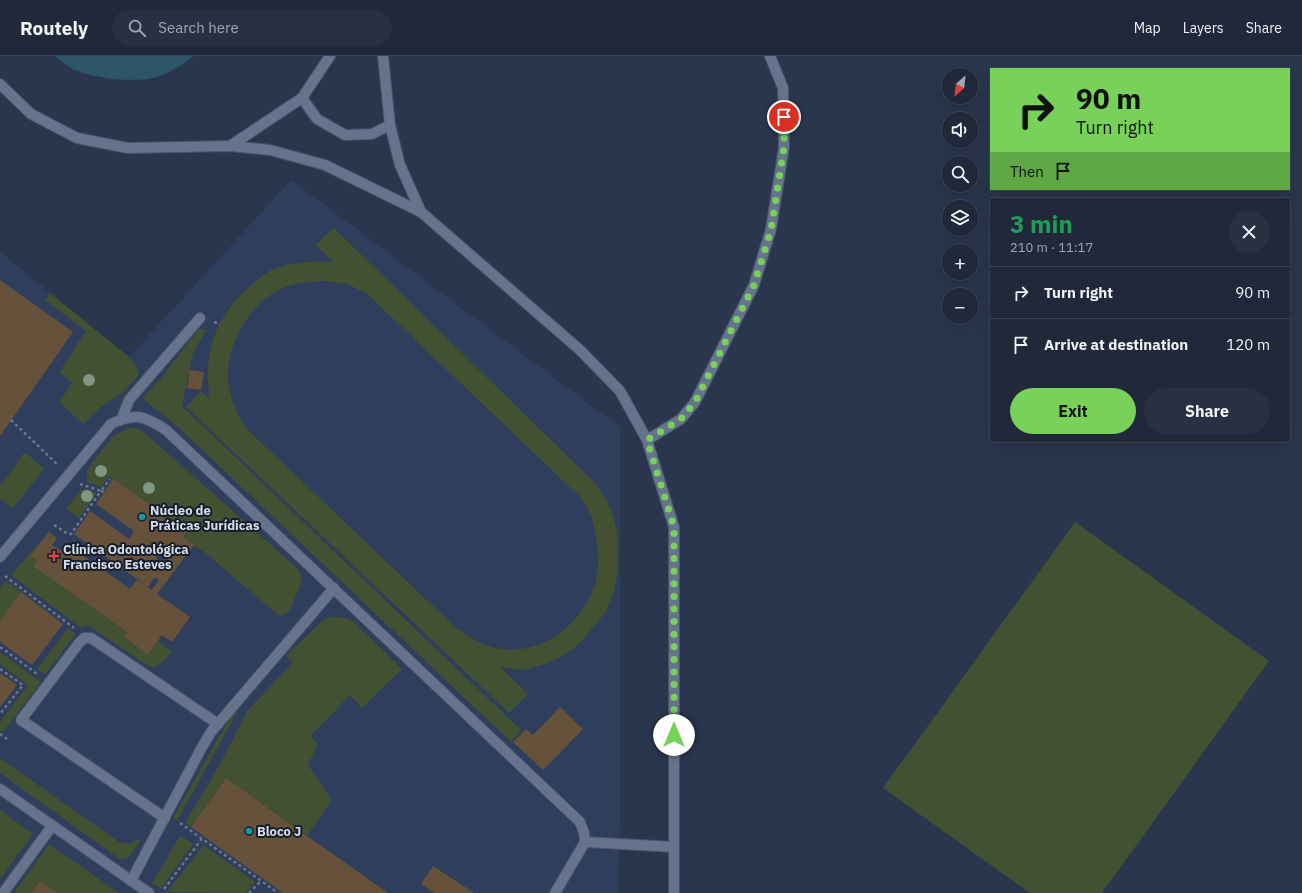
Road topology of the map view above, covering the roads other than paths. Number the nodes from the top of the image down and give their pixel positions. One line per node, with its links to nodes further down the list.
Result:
1 (330, 56): 5 (street)
2 (384, 56): 6 (street)
3 (770, 56): 11 (street)
4 (0, 84): 7 (street)
5 (302, 98): 6 (street); 7 (street)
6 (390, 125): 8 (street)
7 (230, 146): 8 (street)
8 (421, 212): 11 (street)
9 (200, 318): 10 (street)
10 (122, 418): 12 (street); 13 (street)
11 (647, 440): 19 (street)
12 (2, 551)
13 (334, 588): 14 (street); 18 (street)
14 (218, 724): 16 (street); 16 (street)
15 (0, 789): 17 (street)
16 (165, 818): 20 (street)
17 (52, 826): 20 (street); 21 (street)
18 (585, 842): 19 (street); 23 (street)
19 (674, 847): 24 (street)
20 (131, 881): 22 (street)
21 (3, 893)
22 (149, 893)
23 (555, 893)
24 (674, 893)

